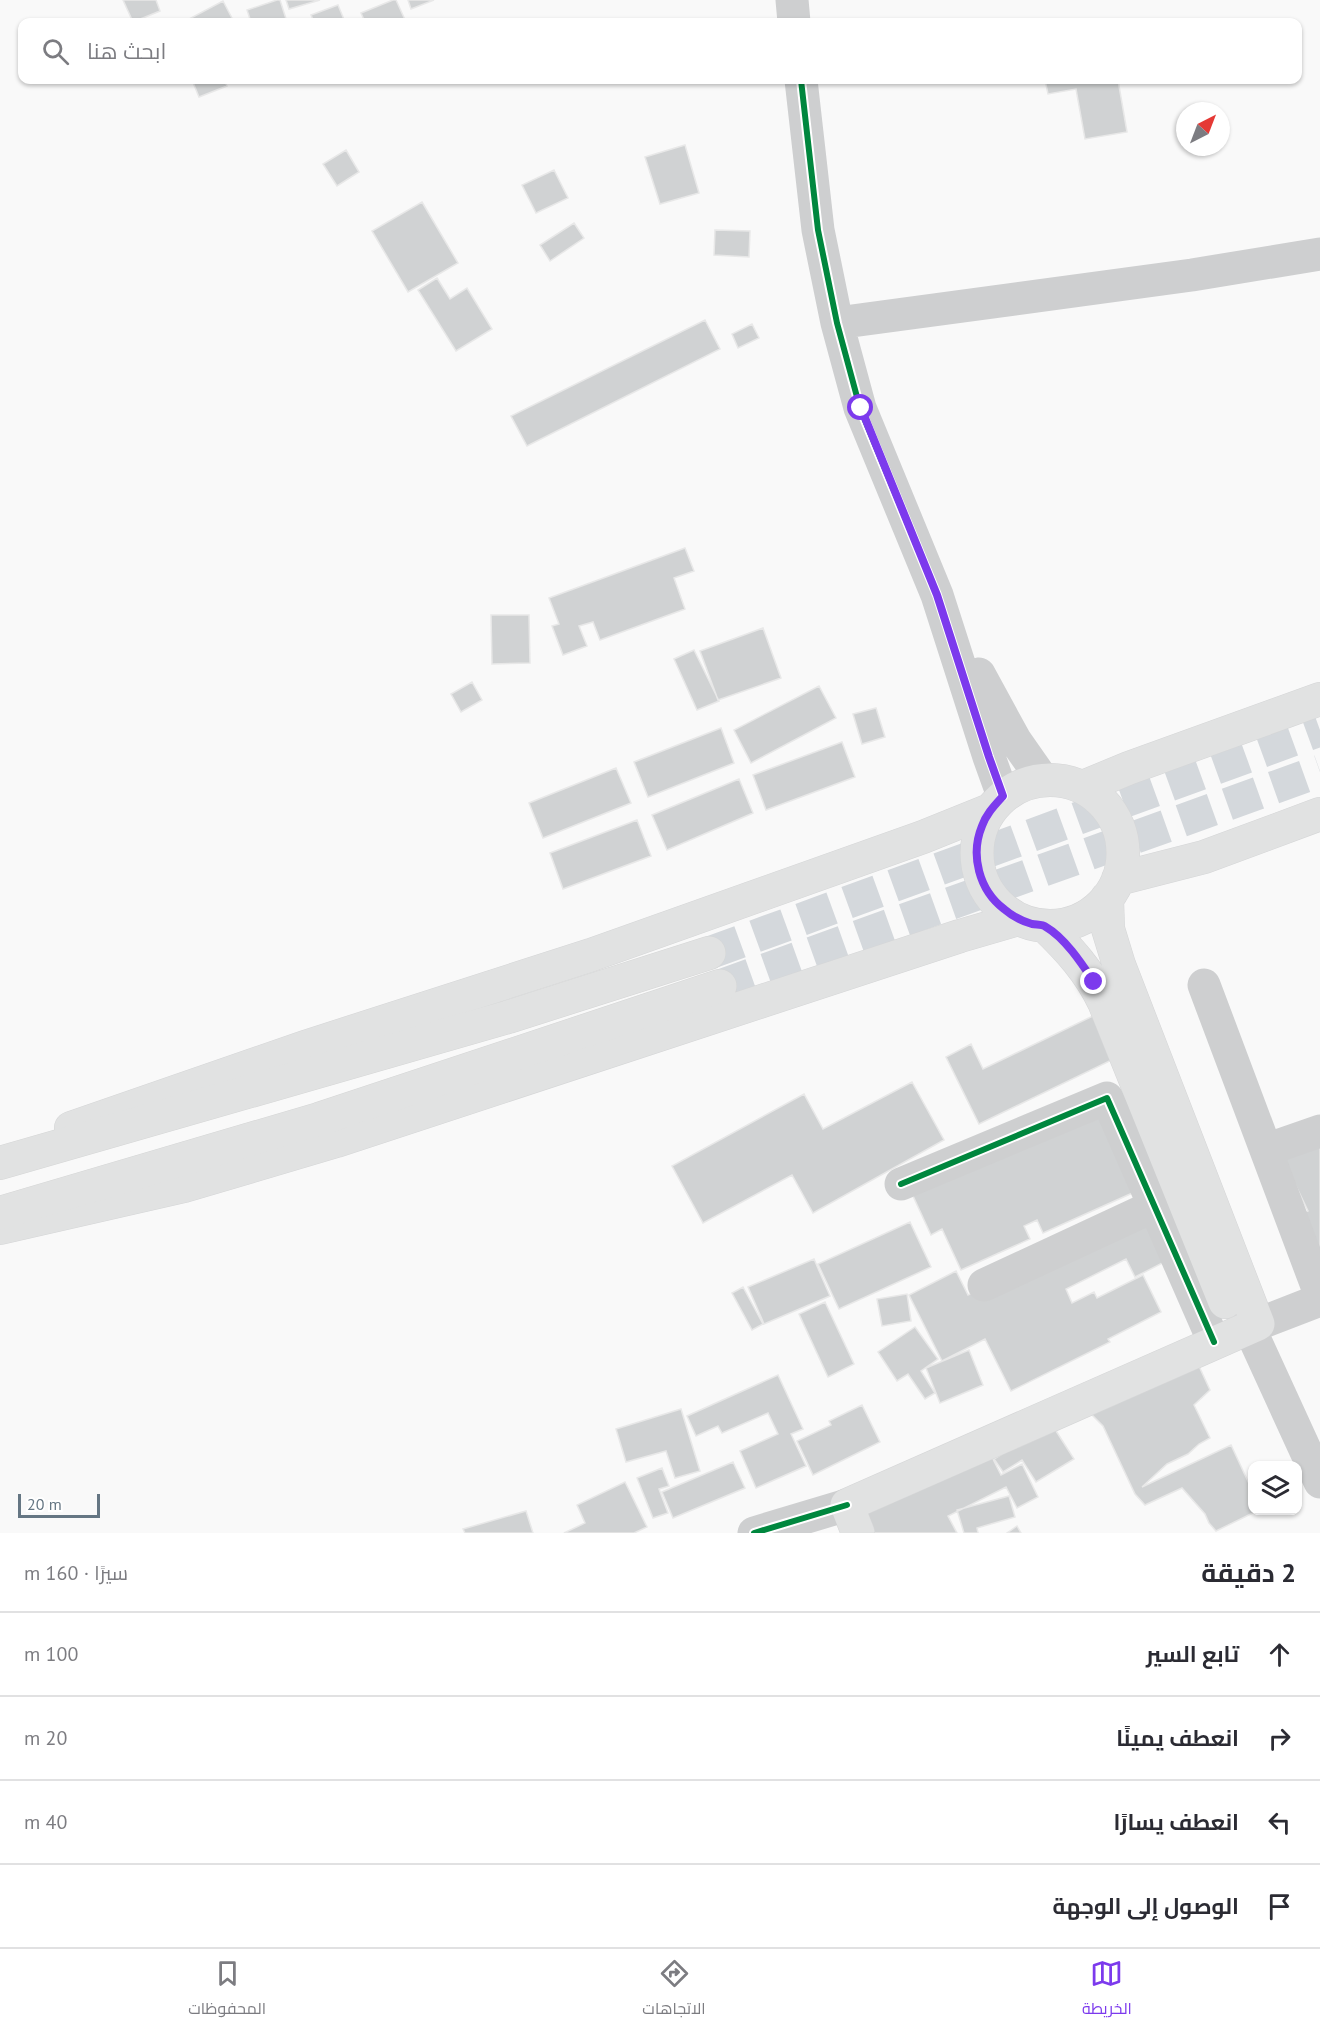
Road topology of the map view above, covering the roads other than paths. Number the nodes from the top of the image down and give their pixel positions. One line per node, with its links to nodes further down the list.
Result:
1 (792, 0): 2 (street)
2 (794, 18)
3 (801, 84): 5 (street)
4 (1320, 254): 5 (street)
5 (837, 323): 6 (street)
6 (937, 595): 8 (street); 10 (street)
7 (1320, 699): 9 (main road)
8 (1043, 780): 9 (main road); 10 (main road)
9 (1083, 787): 12 (main road)
10 (997, 803): 13 (main road); 19 (main road)
11 (1320, 814): 12 (main road)
12 (1113, 889): 13 (main road); 28 (main road)
13 (1031, 922): 24 (main road); 28 (main road)
14 (709, 953): 20 (main road)
15 (1204, 985): 18 (street)
16 (720, 986): 23 (main road)
17 (1320, 1131): 18 (street)
18 (1266, 1150): 26 (street)
19 (0, 1153)
20 (0, 1163)
21 (901, 1184): 22 (street)
22 (1154, 1206): 25 (street); 28 (street)
23 (0, 1213)
24 (0, 1227)
25 (984, 1285)
26 (1320, 1294)
27 (1320, 1300): 28 (street)
28 (1239, 1331): 29 (street); 30 (main road)
29 (1320, 1482)
30 (853, 1519): 31 (street)
31 (754, 1533)

